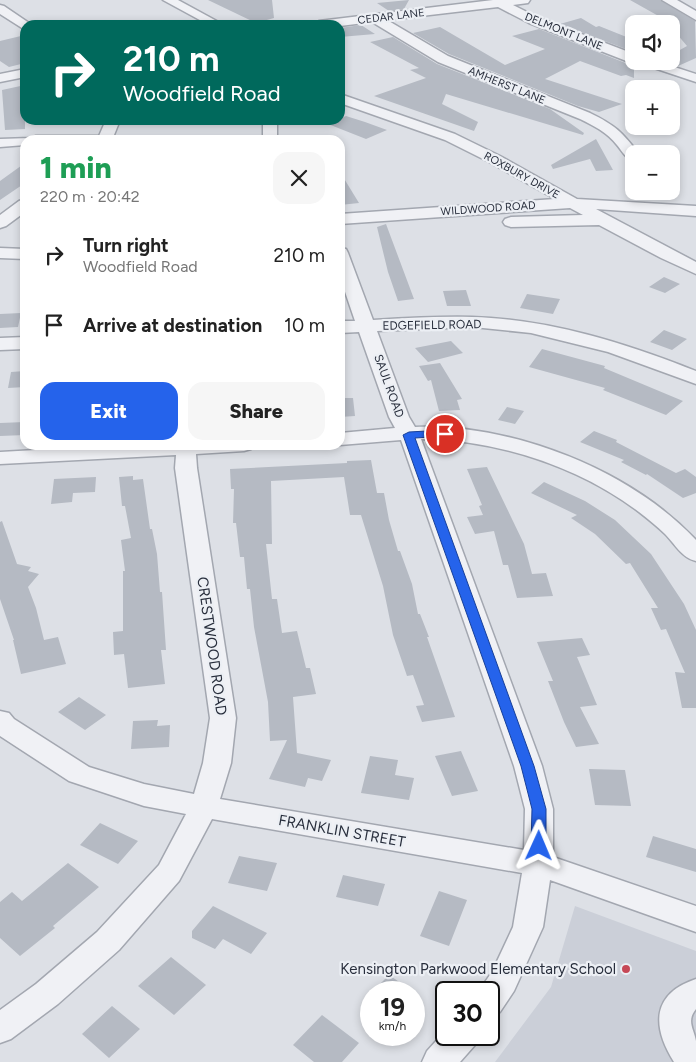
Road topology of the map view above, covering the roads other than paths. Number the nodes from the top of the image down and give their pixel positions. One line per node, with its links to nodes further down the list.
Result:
1 (169, 0): 8 (street)
2 (524, 0): 4 (street, CEDAR LANE)
3 (668, 0): 6 (street)
4 (497, 2): 7 (street, CEDAR LANE); 11 (street, DELMONT LANE)
5 (0, 9): 9 (street)
6 (696, 16)
7 (374, 18): 10 (street, CEDAR LANE); 19 (street, AMHERST LANE)
8 (208, 20)
9 (20, 21)
10 (345, 22)
11 (625, 55)
12 (671, 70): 15 (street)
13 (20, 74): 14 (street)
14 (0, 78)
15 (696, 78)
16 (345, 100): 21 (street, ROXBURY DRIVE)
17 (20, 141): 18 (street)
18 (0, 143)
19 (625, 145)
20 (657, 200): 24 (street)
21 (570, 203): 24 (street, WILDWOOD ROAD); 25 (street, WILDWOOD ROAD); 26 (street, ROXBURY DRIVE)
22 (20, 208): 27 (street)
23 (696, 211): 24 (street, WILDWOOD ROAD)
24 (665, 216): 26 (street, WILDWOOD ROAD); 28 (street, WILDWOOD ROAD)
25 (345, 219)
26 (603, 220): 29 (street, WILDWOOD ROAD); 33 (street, ROXBURY DRIVE)
27 (0, 222)
28 (696, 224)
29 (345, 234)
30 (0, 253): 31 (street)
31 (20, 254)
32 (345, 266): 34 (street, SAUL ROAD)
33 (696, 269)
34 (368, 326): 35 (street, EDGEFIELD ROAD); 38 (street, EDGEFIELD ROAD); 39 (street, SAUL ROAD)
35 (345, 327)
36 (20, 343): 37 (street)
37 (0, 344)
38 (696, 378)
39 (409, 435): 40 (street); 44 (street); 47 (street, SAUL ROAD)
40 (345, 439)
41 (149, 450): 43 (street)
42 (186, 450): 46 (street, CRESTWOOD ROAD)
43 (0, 458)
44 (696, 554)
45 (2, 725): 46 (street, FRANKLIN STREET)
46 (204, 807): 47 (street, FRANKLIN STREET); 51 (street, CRESTWOOD ROAD)
47 (538, 864): 48 (street, FRANKLIN STREET); 49 (street, SAUL ROAD)
48 (696, 919)
49 (500, 987)
50 (696, 993): 54 (street)
51 (0, 1029)
52 (453, 1046): 53 (street)
53 (439, 1062)
54 (693, 1062)

